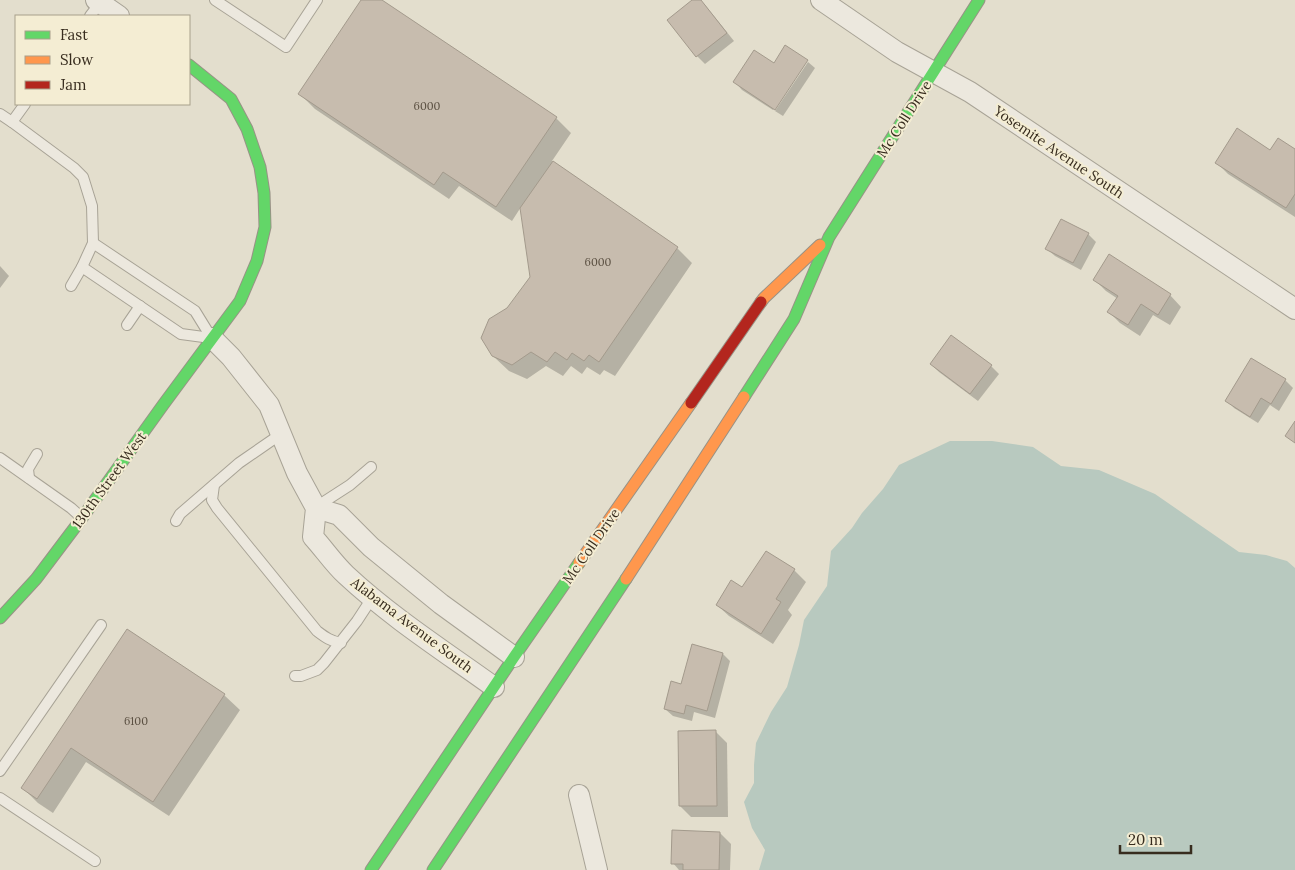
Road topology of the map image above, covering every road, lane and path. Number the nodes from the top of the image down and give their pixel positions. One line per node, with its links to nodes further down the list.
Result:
1 (215, 0): 2 (lane)
2 (317, 0)
3 (821, 0): 8 (street, Yosemite Avenue South)
4 (979, 0): 8 (main road, Mc Coll Drive)
5 (95, 6): 6 (street)
6 (117, 15)
7 (190, 66): 19 (main road, 130th Street West)
8 (934, 72): 12 (main road, Mc Coll Drive); 17 (street, Yosemite Avenue South)
9 (24, 105): 11 (lane)
10 (0, 114): 11 (lane)
11 (12, 122): 13 (lane)
12 (829, 237): 33 (main road, Mc Coll Drive); 41 (main road, Mc Coll Drive)
13 (94, 243): 14 (lane); 19 (lane)
14 (82, 267): 15 (lane); 16 (lane)
15 (71, 286)
16 (140, 306): 18 (lane); 19 (lane)
17 (1295, 309)
18 (127, 325)
19 (212, 338): 20 (street); 27 (main road, 130th Street West)
20 (281, 434): 25 (lane); 26 (street)
21 (38, 454): 24 (lane)
22 (0, 458): 24 (lane)
23 (371, 467): 26 (lane)
24 (29, 478): 27 (lane)
25 (214, 484): 28 (lane); 32 (lane)
26 (316, 508): 29 (street, Alabama Avenue South); 33 (street)
27 (82, 518): 30 (main road, 130th Street West)
28 (176, 521)
29 (372, 598): 32 (lane); 35 (street, Alabama Avenue South)
30 (0, 618)
31 (101, 626): 36 (lane)
32 (341, 643): 34 (lane)
33 (514, 657): 35 (main road, Mc Coll Drive)
34 (294, 676)
35 (494, 687): 40 (main road, Mc Coll Drive)
36 (0, 771)
37 (579, 795): 42 (street)
38 (0, 798): 39 (lane)
39 (95, 861)
40 (371, 870)
41 (433, 870)
42 (598, 870)

